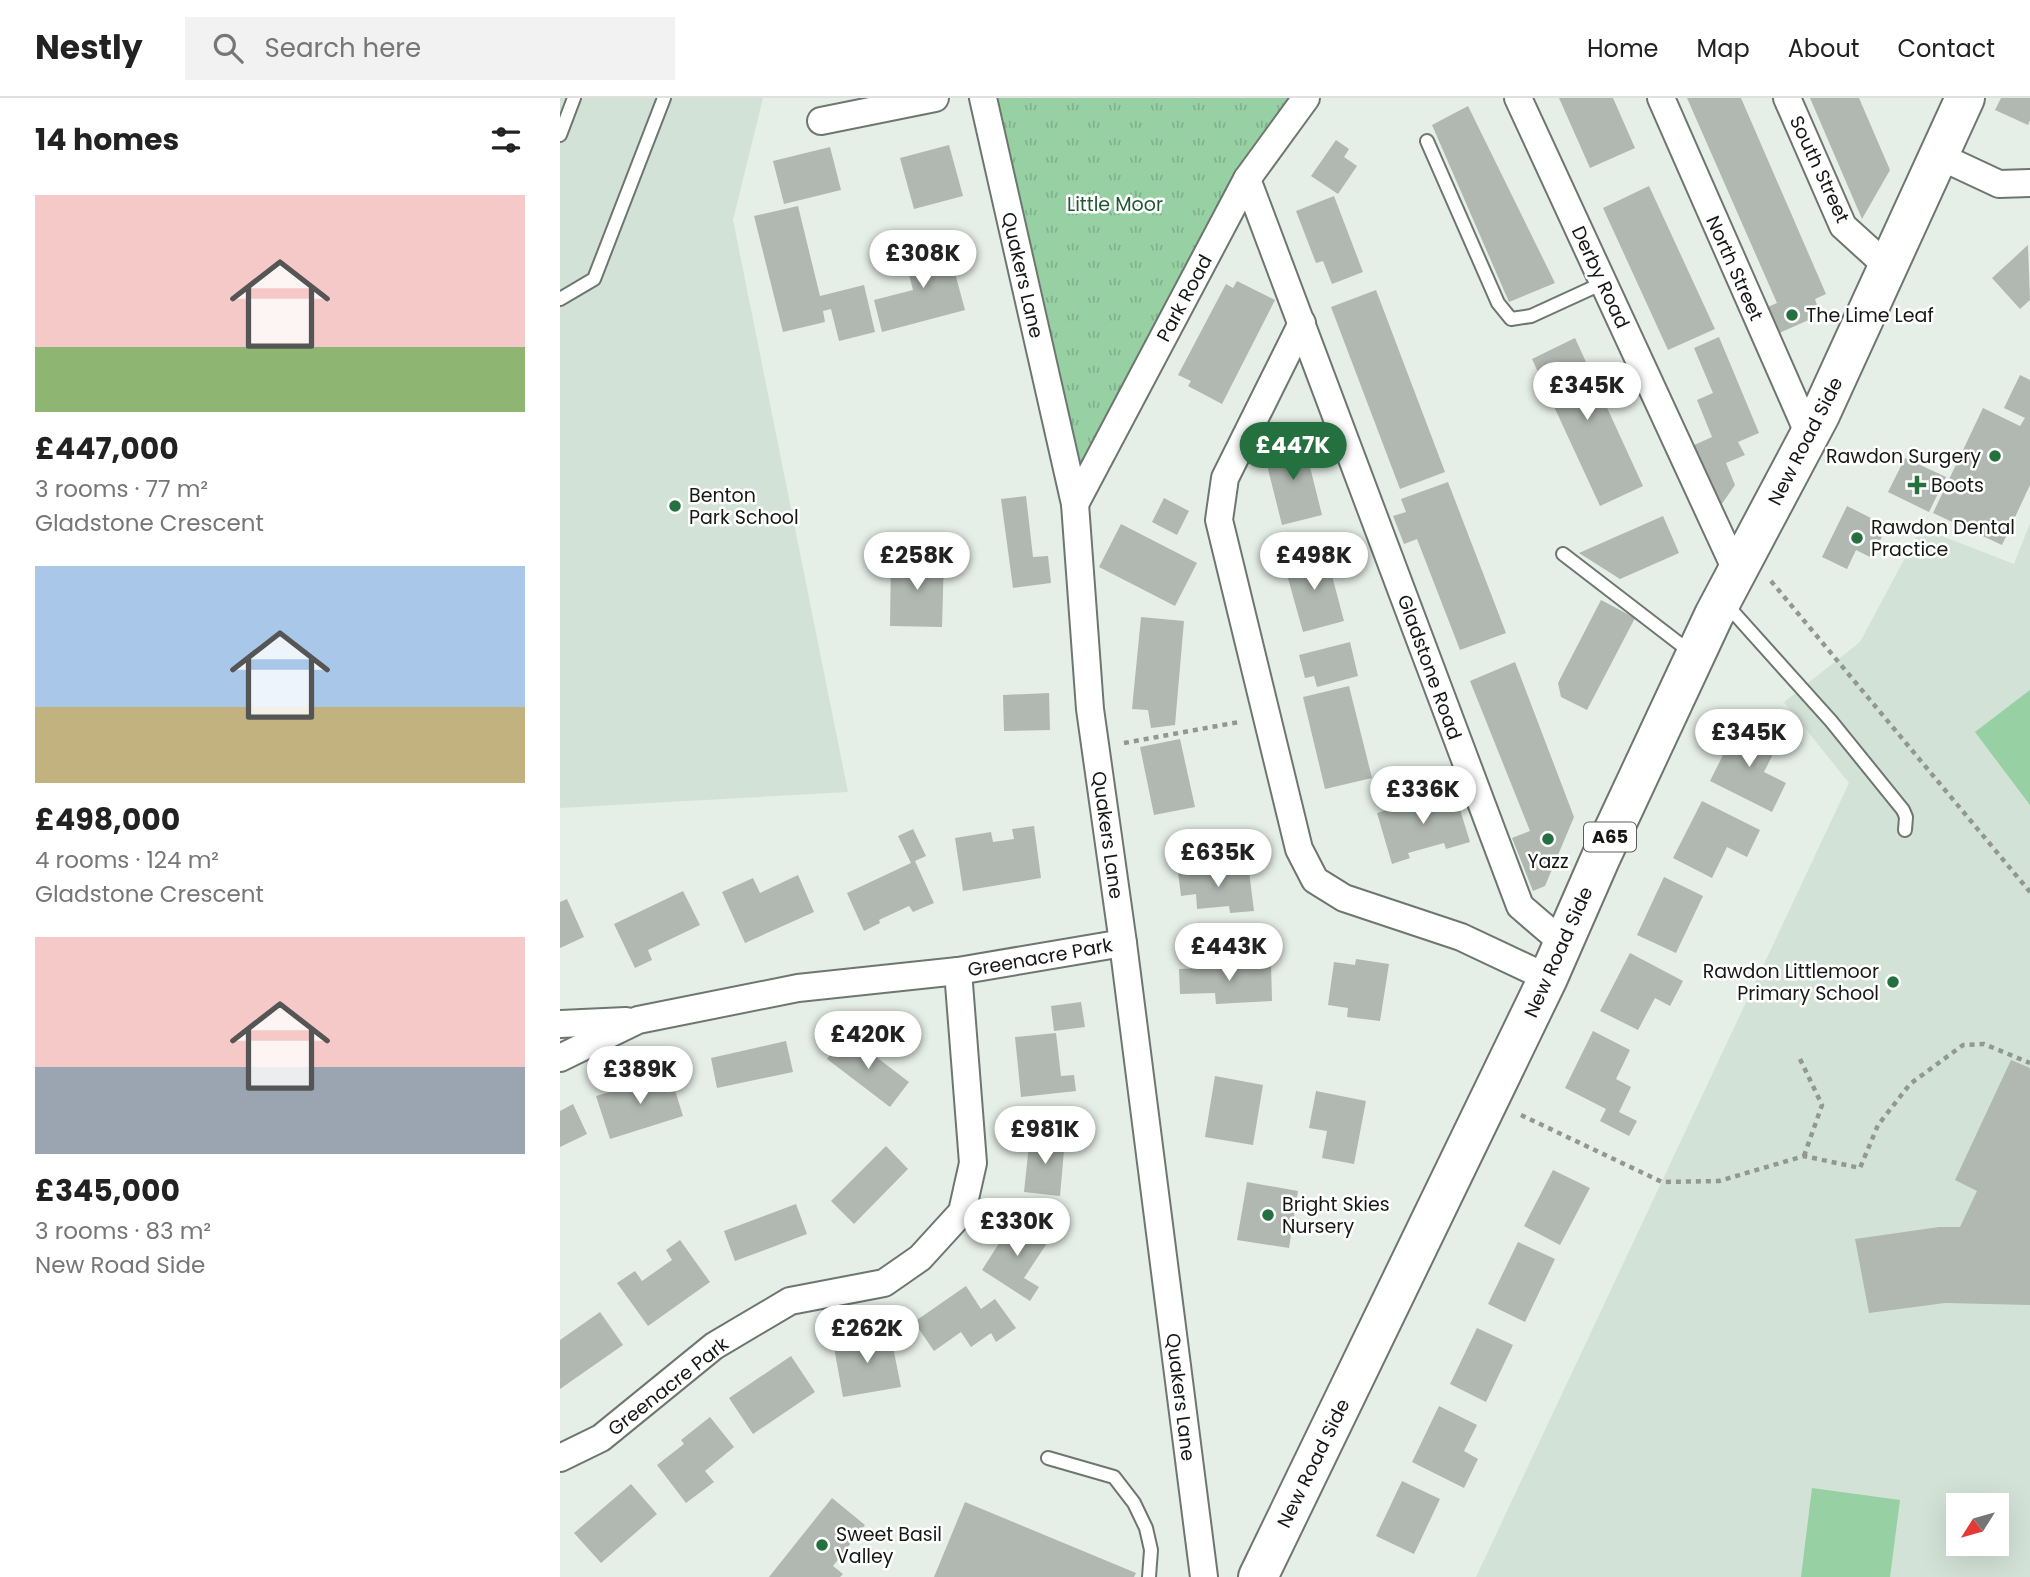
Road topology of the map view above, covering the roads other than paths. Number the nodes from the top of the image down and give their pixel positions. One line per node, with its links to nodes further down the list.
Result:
1 (574, 98): 11 (lane)
2 (664, 98): 18 (lane)
3 (935, 98): 10 (street)
4 (983, 98): 21 (street, Quakers Lane)
5 (1306, 98): 14 (street, Park Road)
6 (1518, 98): 17 (street, Derby Road)
7 (1661, 98): 20 (street, North Street)
8 (1787, 98): 16 (street, South Street)
9 (1965, 98): 13 (main road, New Road Side / A65)
10 (821, 121)
11 (560, 135)
12 (1427, 141): 17 (lane)
13 (1937, 155): 15 (street); 16 (main road, New Road Side / A65)
14 (1247, 179): 19 (street, Gladstone Road); 21 (street, Park Road)
15 (2030, 183)
16 (1887, 266): 20 (main road, New Road Side / A65)
17 (1604, 283): 23 (street, Derby Road)
18 (560, 299)
19 (1302, 323): 27 (street, Gladstone Road); 29 (street)
20 (1810, 437): 23 (main road, New Road Side / A65)
21 (1075, 504): 26 (street, Quakers Lane)
22 (1563, 554): 24 (lane)
23 (1735, 574): 24 (main road, New Road Side / A65); 25 (lane)
24 (1696, 656): 27 (main road, New Road Side / A65)
25 (1905, 830)
26 (1122, 943): 28 (street, Greenacre Park); 36 (street, Quakers Lane)
27 (1563, 943): 29 (main road, New Road Side / A65)
28 (958, 971): 30 (street, Greenacre Park); 33 (street, Greenacre Park)
29 (1548, 978): 37 (main road, New Road Side / A65)
30 (638, 1020): 31 (street, Greenacre Park); 32 (street, Greenacre Park)
31 (560, 1024)
32 (560, 1058)
33 (560, 1458)
34 (1048, 1458): 35 (lane)
35 (1149, 1577)
36 (1204, 1577)
37 (1258, 1577)

